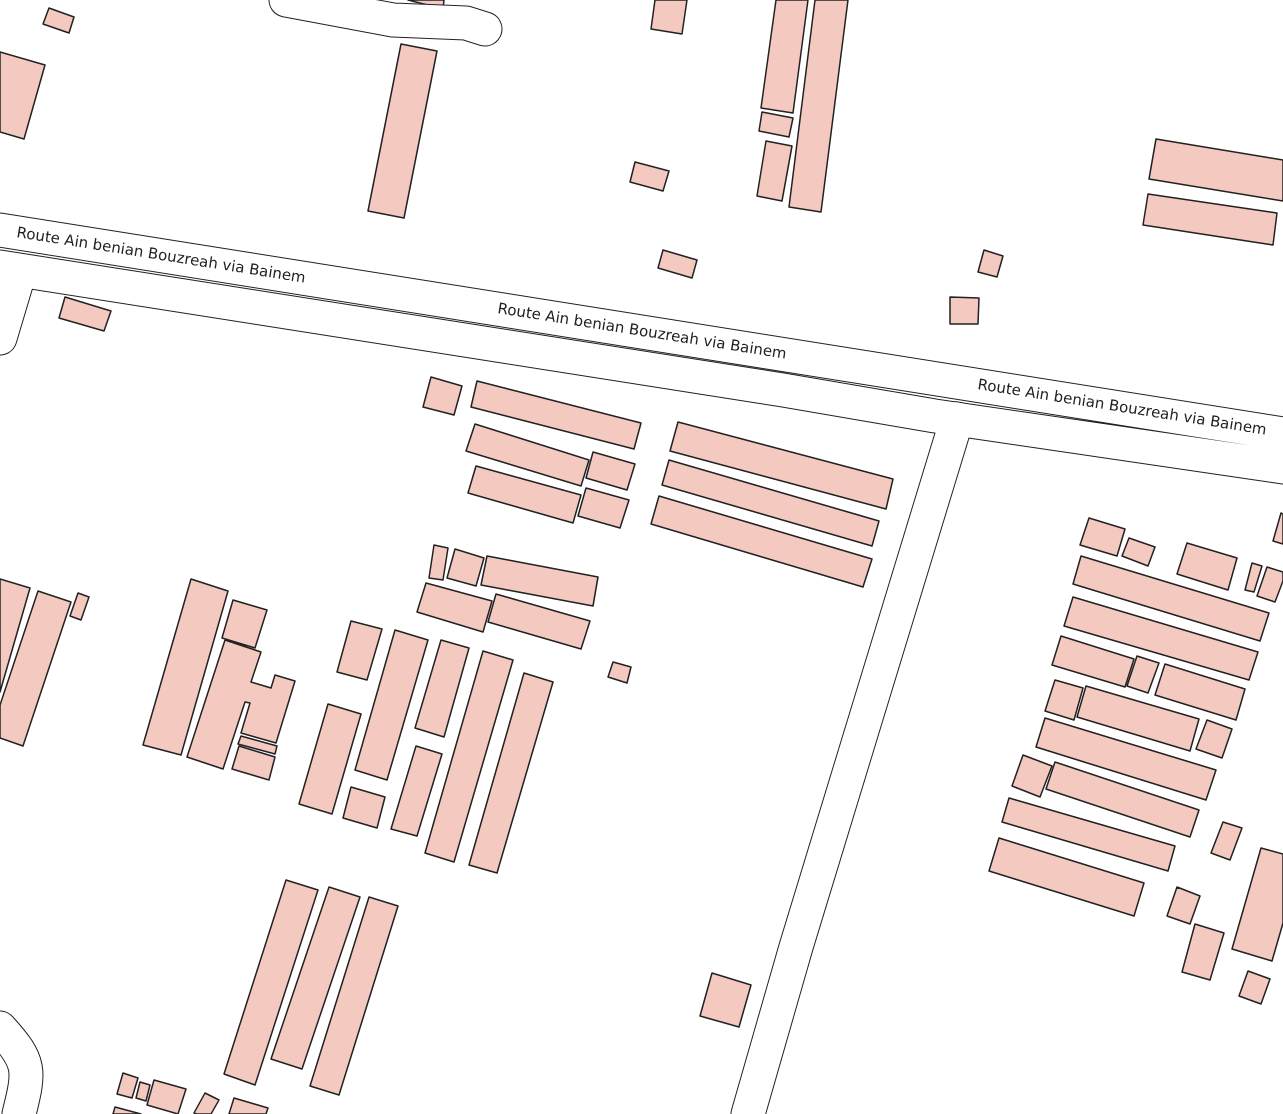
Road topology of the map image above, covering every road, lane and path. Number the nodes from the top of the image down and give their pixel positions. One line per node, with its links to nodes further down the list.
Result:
1 (286, 0): 2 (main road)
2 (485, 28)
3 (0, 230): 7 (main road, Route Ain benian Bouzreah via Bainem)
4 (10, 269): 5 (main road); 6 (main road)
5 (0, 339)
6 (957, 419): 8 (main road); 11 (main road)
7 (1283, 434)
8 (1283, 467)
9 (0, 1028): 10 (main road)
10 (19, 1114)
11 (748, 1114)

